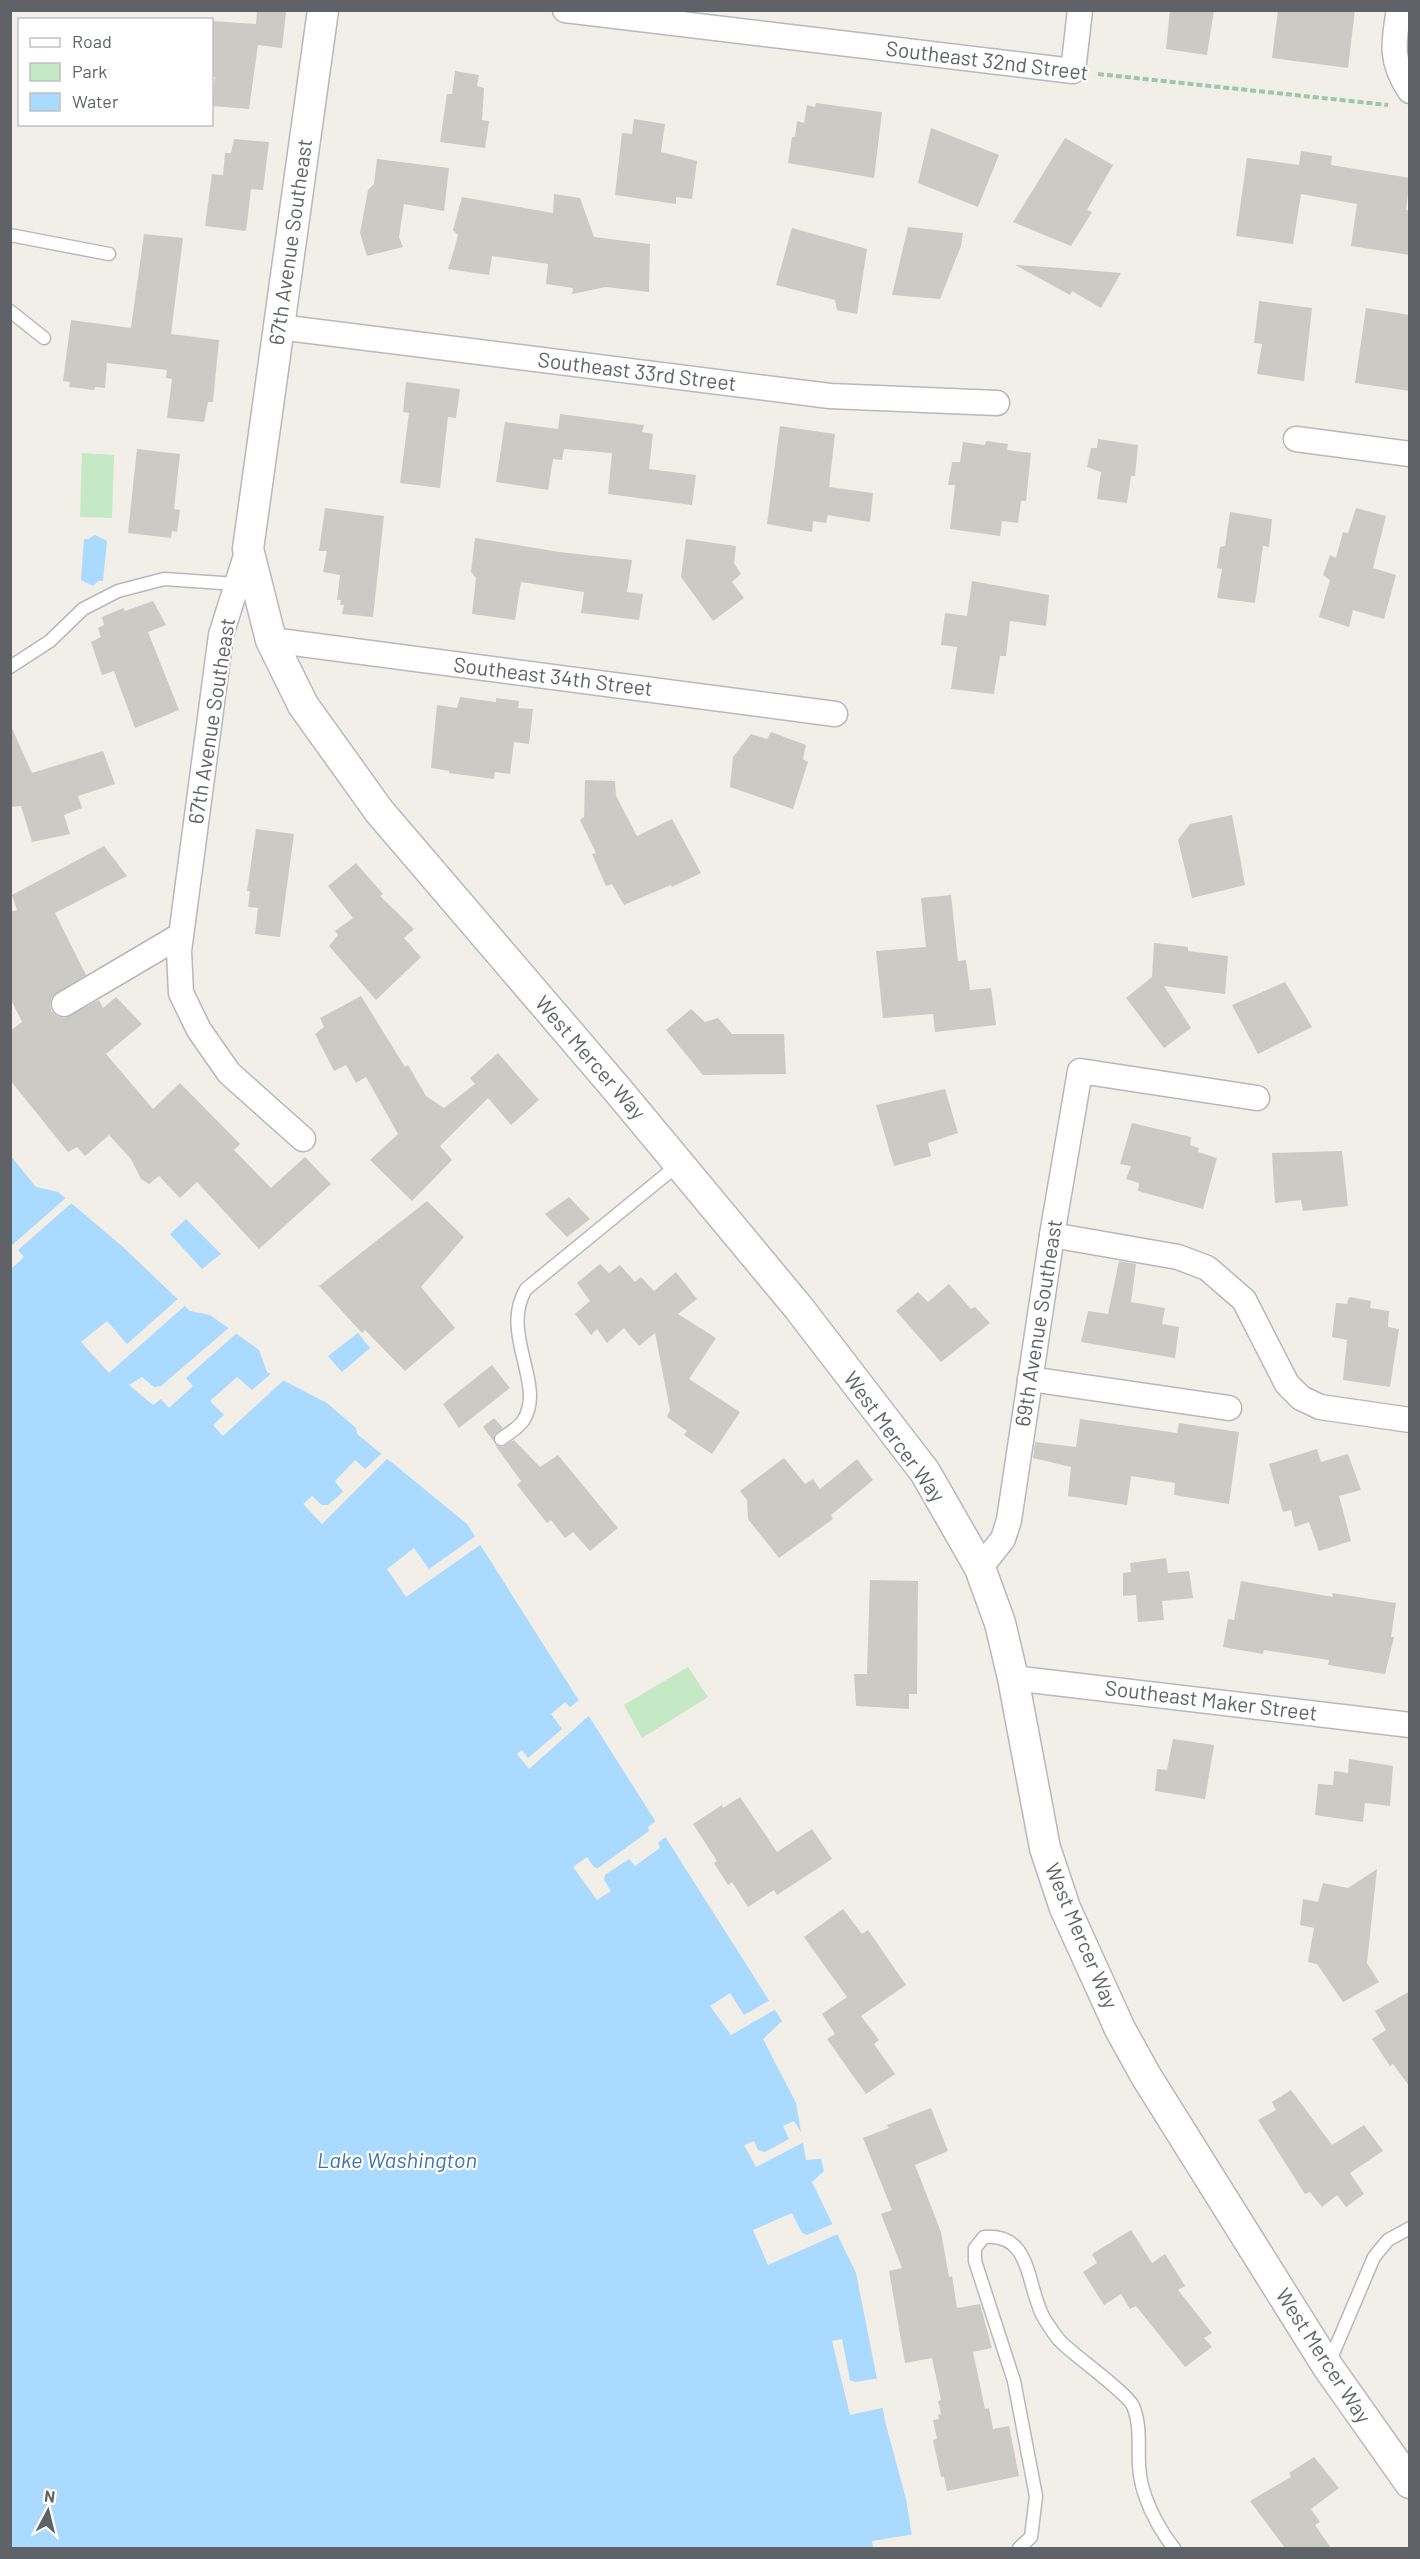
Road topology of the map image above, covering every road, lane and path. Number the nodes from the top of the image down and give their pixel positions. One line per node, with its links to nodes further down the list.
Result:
1 (323, 10): 11 (street, 67th Avenue Southeast)
2 (565, 10): 5 (street, Southeast 32nd Street)
3 (1080, 10): 6 (street)
4 (1399, 10): 7 (street)
5 (594, 12): 6 (street, Southeast 32nd Street)
6 (1073, 71): 7 (path, Southeast 32nd Street)
7 (1404, 98)
8 (10, 235): 9 (lane)
9 (109, 254)
10 (10, 311): 12 (lane)
11 (279, 327): 13 (street, Southeast 33rd Street); 16 (street, 67th Avenue Southeast)
12 (44, 338)
13 (996, 403)
14 (1296, 439): 15 (street)
15 (1410, 454)
16 (248, 549): 17 (street, 67th Avenue Southeast); 18 (street, West Mercer Way)
17 (237, 584): 19 (lane); 21 (street, 67th Avenue Southeast)
18 (271, 640): 20 (street, Southeast 34th Street); 25 (street, West Mercer Way)
19 (10, 667)
20 (835, 714)
21 (181, 935): 22 (street); 24 (street, 67th Avenue Southeast)
22 (64, 1004)
23 (1257, 1098): 26 (street, 69th Avenue Southeast)
24 (303, 1139)
25 (679, 1164): 30 (lane); 31 (street, West Mercer Way)
26 (1052, 1235): 27 (street, 69th Avenue Southeast); 29 (street)
27 (1030, 1379): 28 (street); 31 (street, 69th Avenue Southeast)
28 (1229, 1408)
29 (1410, 1420)
30 (501, 1439)
31 (980, 1568): 32 (street, West Mercer Way)
32 (1013, 1678): 33 (street, Southeast Maker Street); 35 (street, West Mercer Way)
33 (1410, 1725)
34 (1410, 2228): 35 (lane)
35 (1328, 2367): 36 (street, West Mercer Way)
36 (1408, 2477)
37 (1019, 2548): 38 (lane)
38 (1174, 2548)

